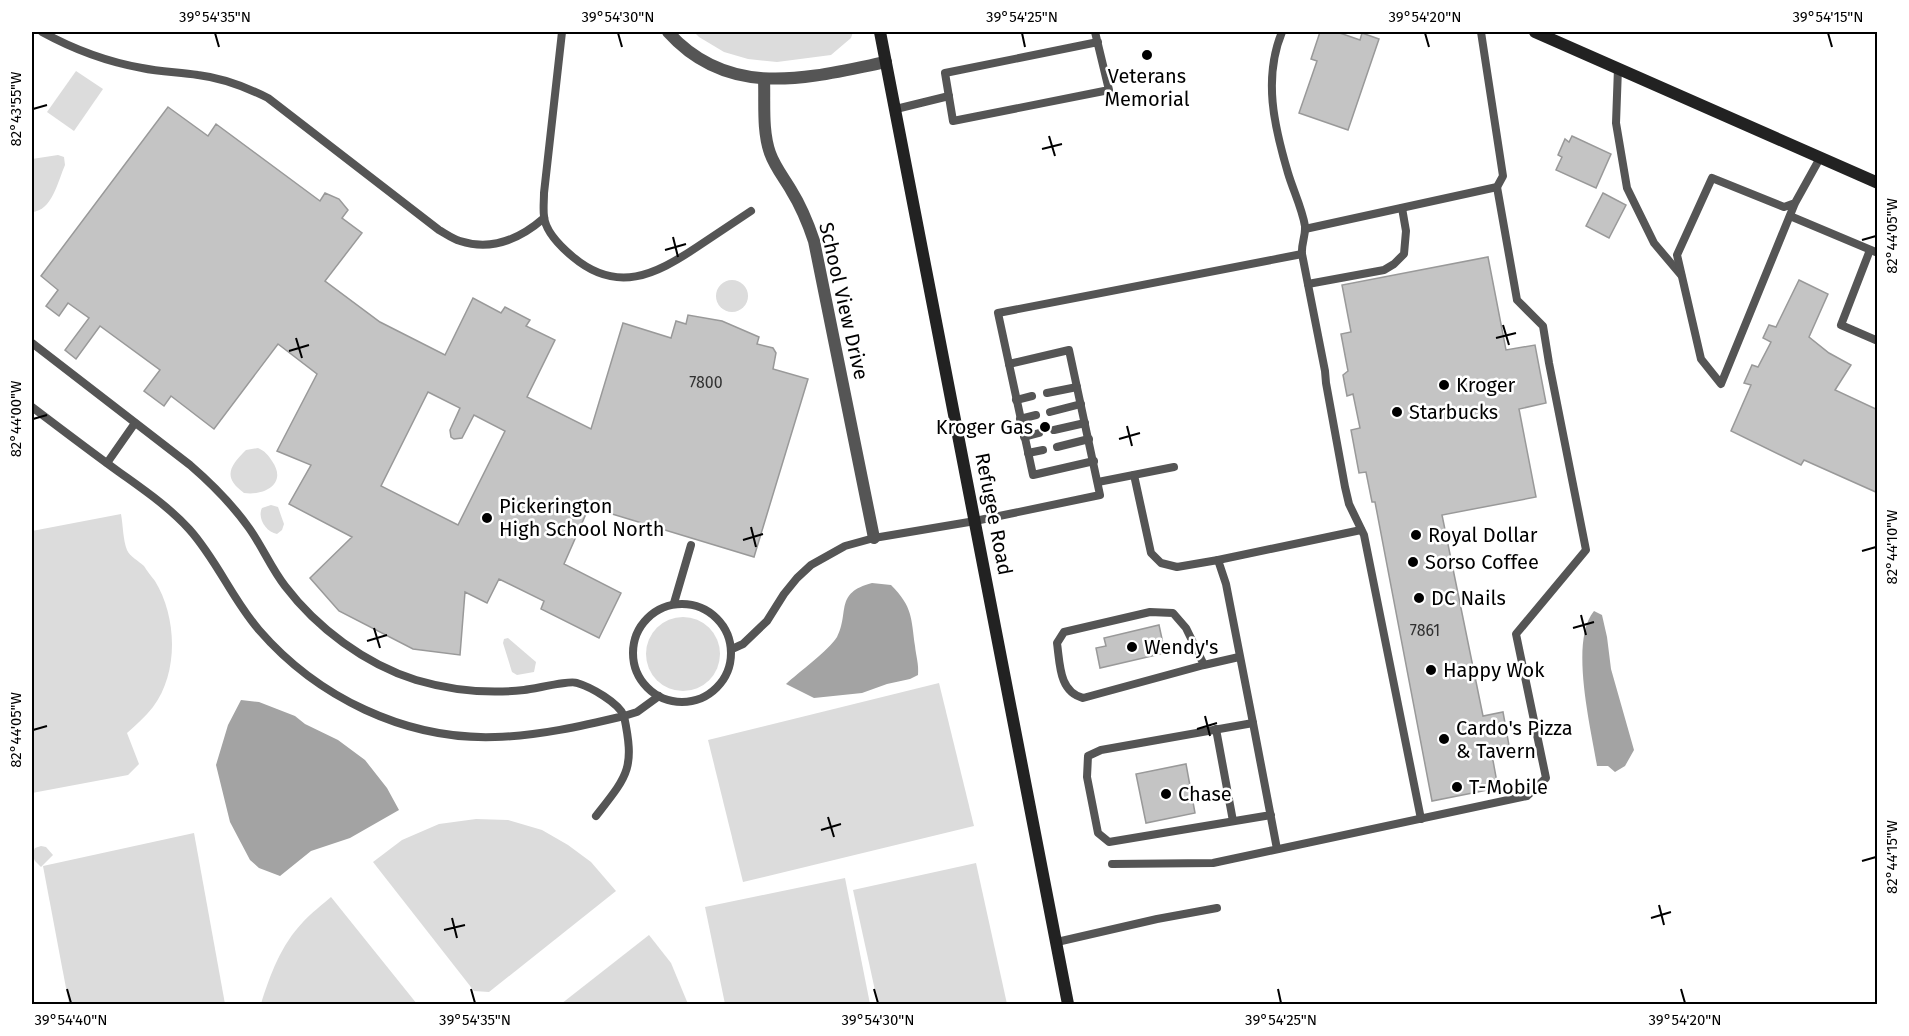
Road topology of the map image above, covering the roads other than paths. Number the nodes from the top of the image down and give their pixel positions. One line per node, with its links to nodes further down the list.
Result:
1 (42, 32): 22 (lane)
2 (562, 32): 22 (lane)
3 (668, 32): 12 (street)
4 (880, 32): 10 (main road, Refugee Road)
5 (1095, 32): 9 (lane)
6 (1282, 32): 23 (lane)
7 (1481, 32): 17 (lane)
8 (1535, 32): 11 (main road)
9 (1098, 42): 13 (lane); 13 (lane)
10 (886, 62): 12 (street); 14 (main road, Refugee Road)
11 (1618, 68): 15 (main road); 26 (lane)
12 (765, 79): 56 (street, School View Drive)
13 (949, 96): 14 (lane)
14 (896, 109): 54 (main road, Refugee Road)
15 (1820, 158): 16 (main road); 18 (lane)
16 (1878, 183)
17 (1497, 187): 19 (lane); 69 (lane)
18 (1795, 203): 21 (lane); 26 (lane)
19 (1402, 208): 23 (lane); 27 (lane)
20 (751, 212): 22 (lane)
21 (1790, 216): 24 (lane); 26 (lane)
22 (544, 218)
23 (1305, 229): 25 (lane)
24 (1874, 251): 28 (lane)
25 (1302, 254): 27 (lane); 30 (lane)
26 (1682, 277)
27 (1308, 284): 55 (lane)
28 (1878, 341)
29 (32, 343): 40 (lane)
30 (1009, 364): 31 (lane); 34 (lane)
31 (1077, 387): 32 (lane); 35 (lane)
32 (1047, 393)
33 (1032, 396): 34 (lane)
34 (1016, 400): 39 (lane)
35 (1081, 404): 37 (lane); 41 (lane)
36 (32, 407): 50 (lane)
37 (1050, 412)
38 (1036, 415): 39 (lane)
39 (1020, 419): 44 (lane)
40 (135, 423): 50 (lane); 64 (lane)
41 (1086, 423): 42 (lane); 45 (lane)
42 (1054, 430)
43 (1039, 433): 44 (lane)
44 (1024, 436): 48 (lane)
45 (1089, 439): 46 (lane); 49 (lane)
46 (1057, 447)
47 (1043, 450): 48 (lane)
48 (1028, 453): 49 (lane)
49 (1094, 461): 53 (lane)
50 (107, 463): 64 (lane)
51 (1174, 467): 52 (lane)
52 (1134, 475): 53 (lane); 58 (lane)
53 (1098, 482): 54 (lane)
54 (975, 521): 56 (lane); 74 (main road, Refugee Road)
55 (1361, 530): 58 (lane); 69 (lane)
56 (874, 538): 60 (lane)
57 (691, 545): 59 (lane)
58 (1218, 560): 61 (lane)
59 (674, 603): 60 (lane); 63 (lane)
60 (732, 649): 63 (lane)
61 (1239, 657): 62 (lane); 65 (lane)
62 (1204, 665): 62 (lane)
63 (659, 696): 64 (lane)
64 (624, 716): 68 (lane)
65 (1254, 723): 66 (lane); 67 (lane)
66 (1216, 729): 70 (lane); 70 (lane)
67 (1271, 815): 70 (lane); 71 (lane)
68 (596, 816)
69 (1421, 819): 71 (lane)
70 (1233, 821)
71 (1277, 849): 72 (lane)
72 (1112, 864)
73 (1217, 908): 74 (lane)
74 (1057, 942): 75 (main road, Refugee Road)
75 (1068, 1005)

